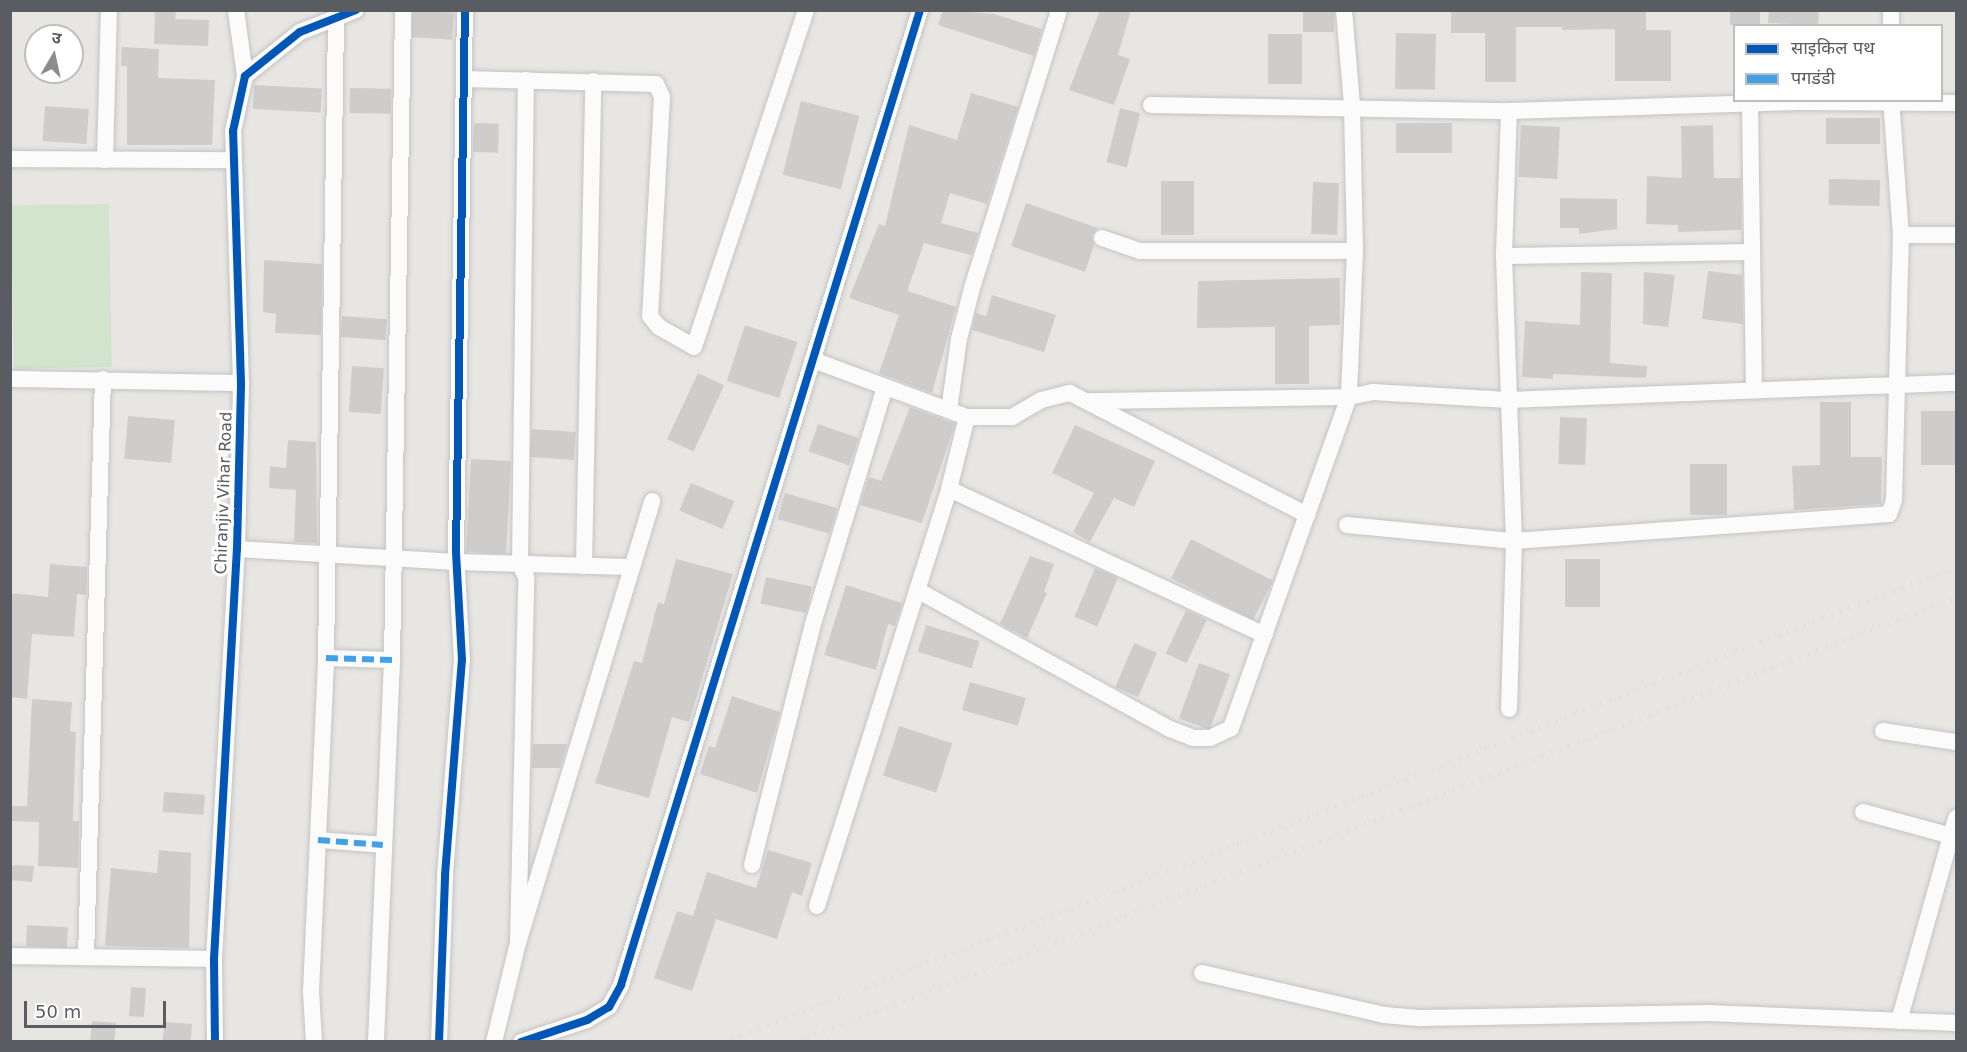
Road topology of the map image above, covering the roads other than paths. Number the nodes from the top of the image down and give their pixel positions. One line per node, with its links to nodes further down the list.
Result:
1 (109, 10): 22 (street)
2 (236, 10): 11 (street)
3 (356, 10): 10 (street)
4 (404, 10): 50 (street)
5 (465, 10): 12 (street)
6 (806, 10): 14 (street)
7 (920, 10): 30 (street)
8 (1059, 10): 41 (street)
9 (1344, 10): 19 (street)
10 (336, 18): 11 (street); 49 (street)
11 (245, 76): 23 (street, Chiranjiv Vihar Road)
12 (464, 79): 13 (street); 51 (street)
13 (526, 80): 14 (street); 52 (street)
14 (593, 81): 53 (street)
15 (1891, 102): 16 (street); 18 (street); 24 (street)
16 (1956, 103)
17 (1150, 105): 19 (street)
18 (1750, 105): 20 (street); 28 (street)
19 (1352, 106): 20 (street); 27 (street)
20 (1509, 111): 29 (street)
21 (10, 159): 22 (street)
22 (105, 160): 23 (street)
23 (234, 160): 33 (street, Chiranjiv Vihar Road)
24 (1901, 235): 25 (street); 35 (street)
25 (1956, 235)
26 (1102, 238): 27 (street)
27 (1355, 251): 38 (street)
28 (1752, 252): 29 (street); 37 (street)
29 (1504, 256): 39 (street)
30 (813, 360): 36 (street); 81 (street)
31 (10, 379): 32 (street)
32 (103, 379): 33 (street); 71 (street)
33 (241, 383): 48 (street, Chiranjiv Vihar Road)
34 (1956, 383): 35 (street)
35 (1894, 384): 37 (street); 47 (street)
36 (885, 387): 41 (street); 67 (street)
37 (1754, 390): 39 (street)
38 (1349, 397): 39 (street); 40 (street); 45 (street)
39 (1508, 400): 47 (street)
40 (1091, 401): 42 (street); 45 (street)
41 (949, 410): 42 (street)
42 (967, 417): 43 (street)
43 (949, 489): 55 (street); 56 (street)
44 (652, 501): 54 (street)
45 (1307, 515): 56 (street)
46 (1347, 525): 47 (street)
47 (1514, 541): 59 (street)
48 (237, 549): 49 (street); 72 (street, Chiranjiv Vihar Road)
49 (327, 556): 50 (street); 57 (street)
50 (392, 559): 51 (street); 58 (street)
51 (457, 562): 52 (street); 79 (street)
52 (520, 564): 53 (street); 69 (street)
53 (584, 566): 54 (street)
54 (629, 567): 69 (street)
55 (917, 590): 56 (street); 68 (street)
56 (1265, 635)
57 (326, 658): 58 (street); 65 (street)
58 (392, 660): 66 (street)
59 (1509, 709)
60 (1883, 731): 61 (street)
61 (1956, 742)
62 (1863, 812): 64 (street)
63 (1956, 818): 64 (street)
64 (1952, 836): 74 (street)
65 (318, 840): 66 (street); 77 (street)
66 (383, 845): 78 (street)
67 (752, 865)
68 (817, 906)
69 (518, 943): 80 (street)
70 (10, 956): 71 (street)
71 (86, 957): 72 (street)
72 (214, 959): 76 (street, Chiranjiv Vihar Road)
73 (1202, 974): 74 (street)
74 (1899, 1021): 75 (street)
75 (1956, 1023)
76 (215, 1041)
77 (315, 1041)
78 (376, 1041)
79 (439, 1041)
80 (494, 1041)
81 (520, 1041)

